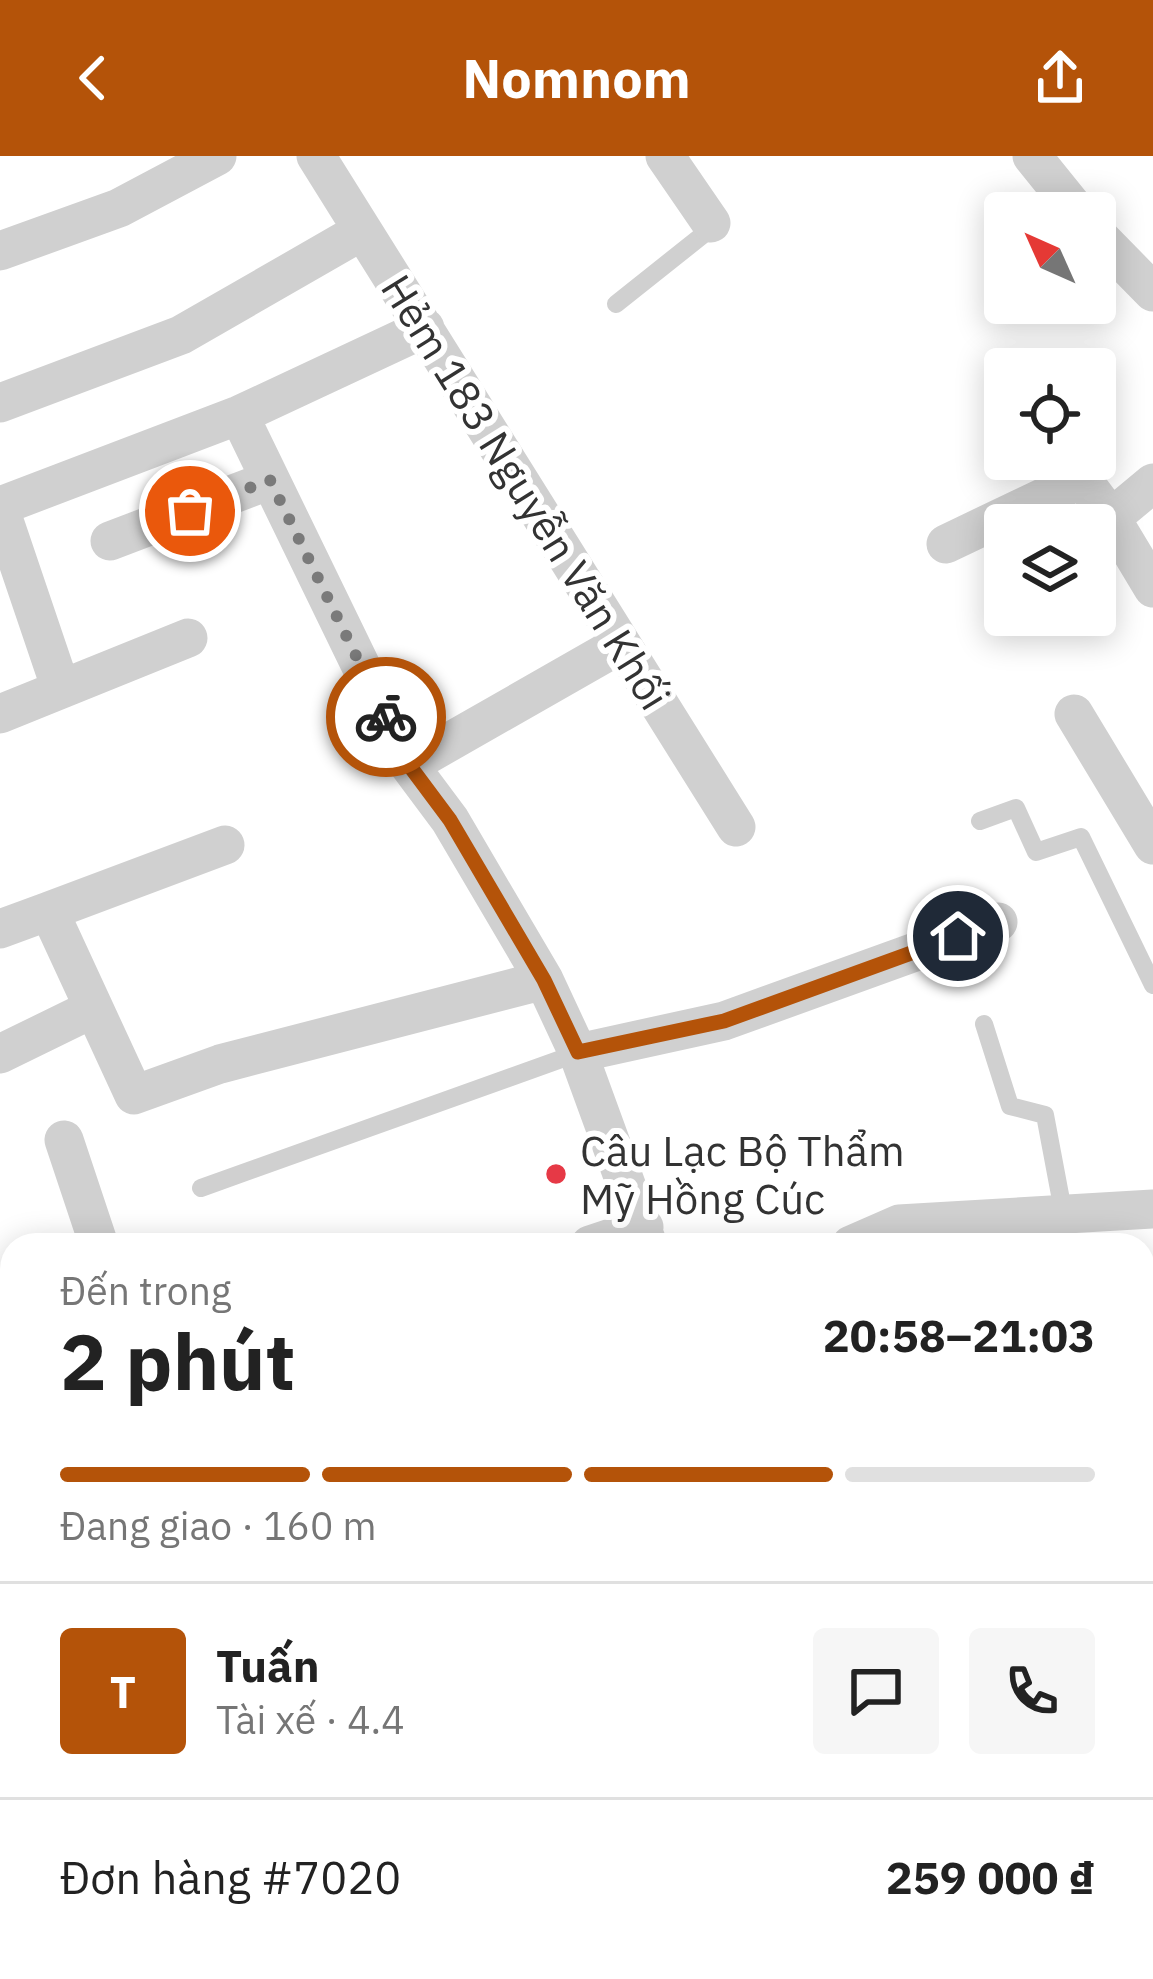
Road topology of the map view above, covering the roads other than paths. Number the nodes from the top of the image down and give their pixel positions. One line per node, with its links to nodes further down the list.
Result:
1 (217, 156): 8 (street)
2 (316, 156): 7 (street, Hẻm 183 Nguyễn Văn Khối)
3 (665, 156): 6 (street)
4 (1032, 156): 5 (street)
5 (1061, 192)
6 (711, 223): 11 (lane)
7 (362, 231): 12 (street, Hẻm 183 Nguyễn Văn Khối); 13 (street)
8 (0, 251)
9 (1116, 254): 10 (street)
10 (1153, 292)
11 (616, 304)
12 (425, 328): 14 (street); 27 (street, Hẻm 183 Nguyễn Văn Khối)
13 (0, 403)
14 (239, 416): 15 (street); 19 (street)
15 (270, 480): 23 (street); 31 (street)
16 (1153, 483): 20 (street)
17 (1030, 504): 18 (street)
18 (1101, 504)
19 (0, 507): 28 (street)
20 (1116, 514)
21 (984, 526): 24 (street)
22 (1116, 526): 25 (street)
23 (110, 541)
24 (946, 544)
25 (1153, 588)
26 (188, 638): 28 (street)
27 (621, 644): 31 (street); 33 (street, Hẻm 183 Nguyễn Văn Khối)
28 (62, 689): 29 (street)
29 (0, 714)
30 (1074, 714): 34 (street)
31 (409, 765): 39 (street)
32 (980, 821): 40 (lane)
33 (736, 827)
34 (1150, 834)
35 (225, 845): 36 (street)
36 (49, 911): 38 (street); 41 (street)
37 (998, 922): 43 (street)
38 (0, 929)
39 (544, 980): 41 (street); 43 (street)
40 (1153, 985)
41 (92, 1009): 44 (street)
42 (984, 1024): 48 (lane)
43 (578, 1052): 46 (lane); 51 (street)
44 (0, 1054)
45 (64, 1140): 50 (street)
46 (201, 1188)
47 (1153, 1209): 48 (street)
48 (1064, 1216): 49 (street)
49 (1014, 1232): 52 (street)
50 (95, 1233)
51 (645, 1233)
52 (878, 1233)

